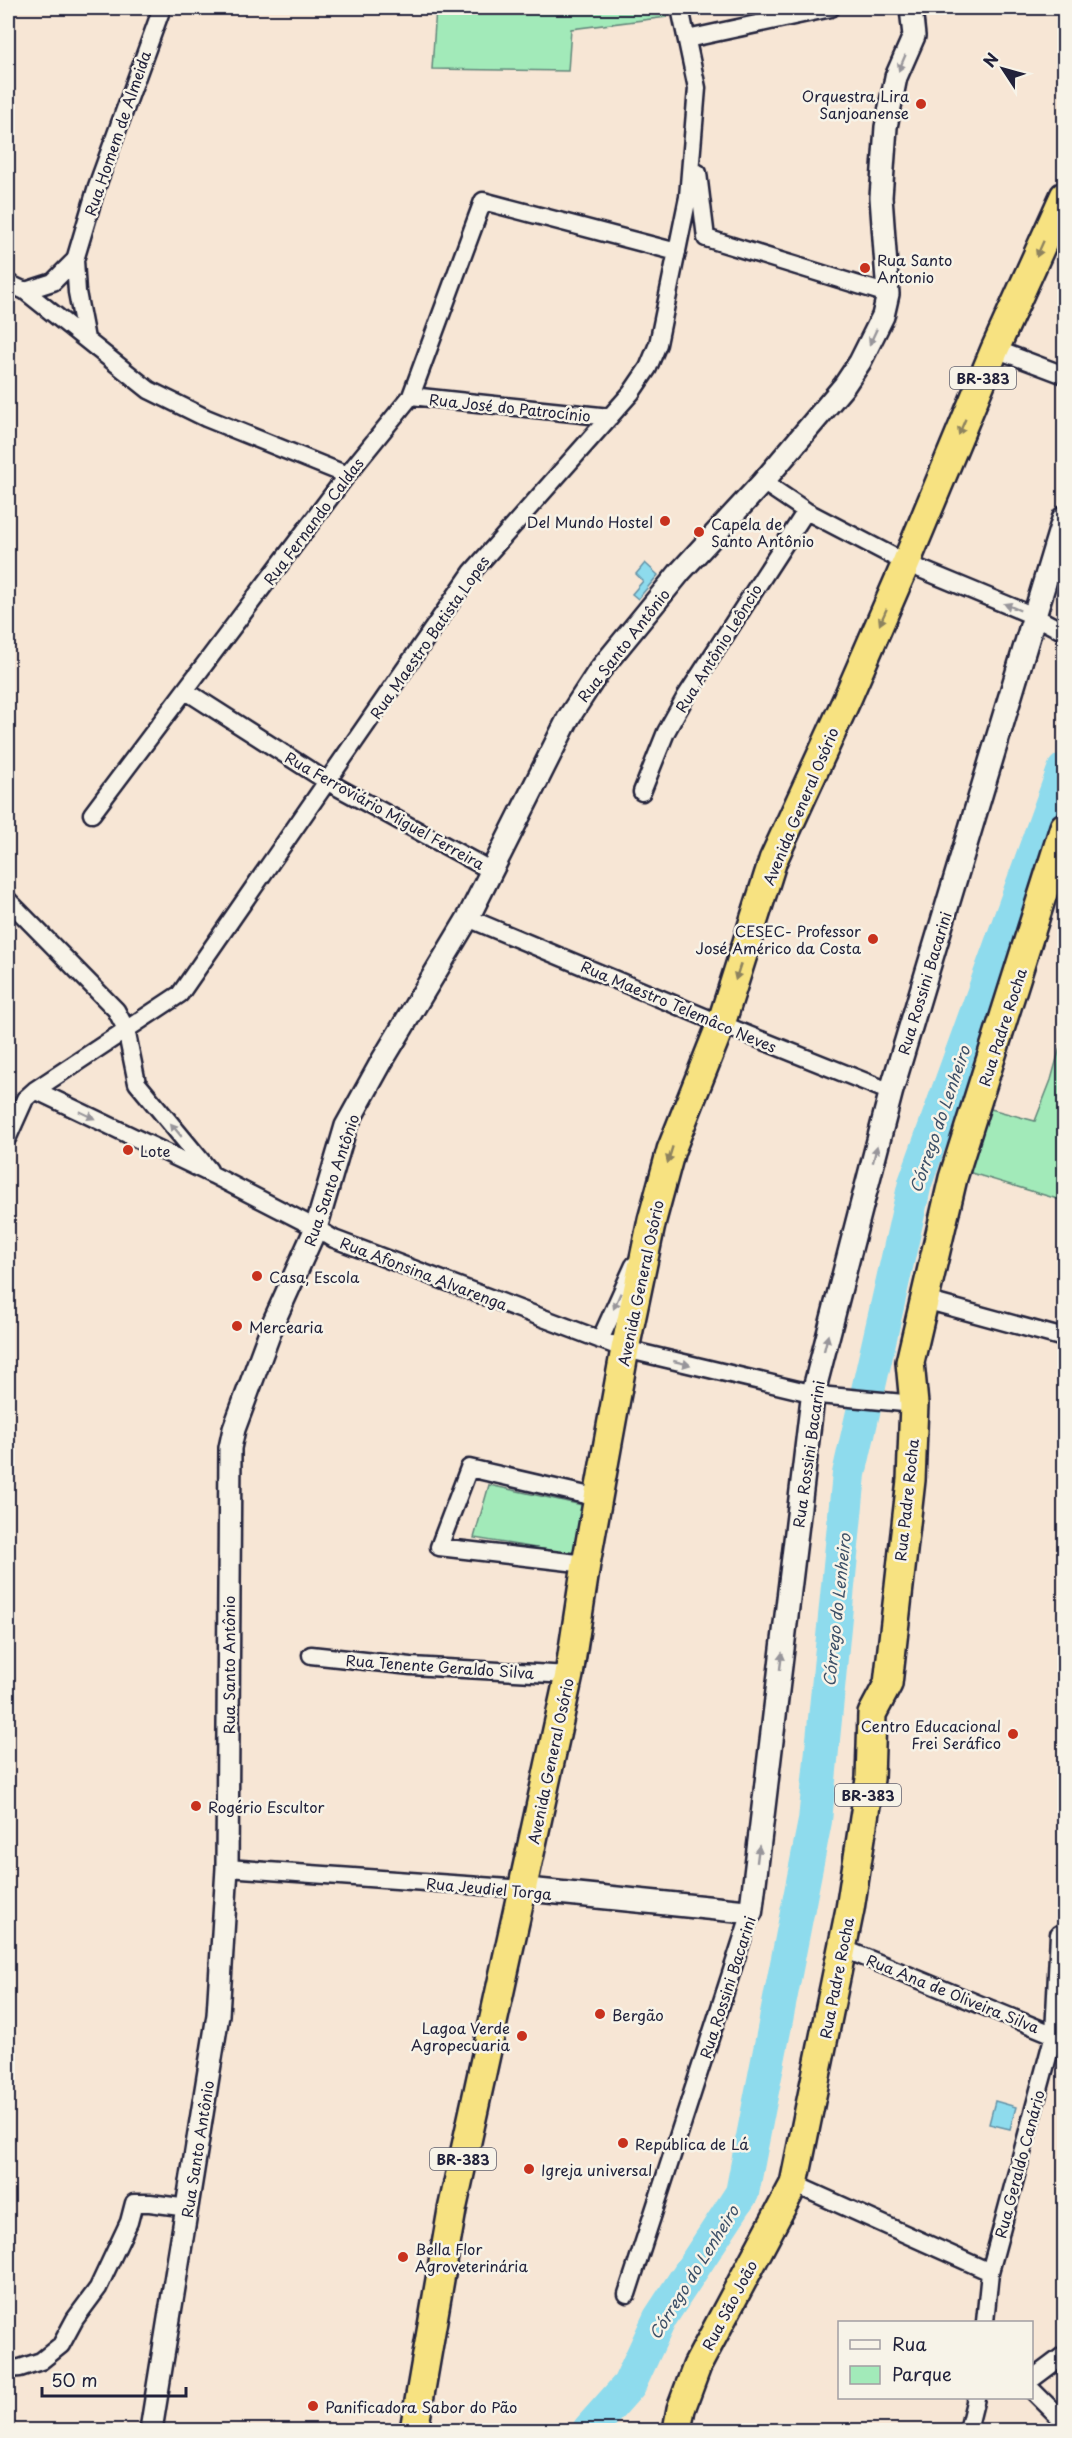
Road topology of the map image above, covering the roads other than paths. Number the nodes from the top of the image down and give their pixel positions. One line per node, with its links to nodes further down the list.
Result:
1 (162, 8): 9 (street, Rua Homem de Almeida)
2 (680, 8): 5 (street, Rua Maestro Batista Lopes)
3 (831, 8): 5 (street)
4 (911, 8): 12 (street, Rua Santo Antônio, one-way to 12)
5 (687, 39): 6 (street, Rua Maestro Batista Lopes)
6 (694, 148): 8 (street, Rua Maestro Batista Lopes); 12 (street)
7 (1065, 195): 14 (highway, Avenida General Osório / BR-383, one-way to 14)
8 (677, 252): 16 (street, Rua Fernando Caldas); 17 (street, Rua Maestro Batista Lopes)
9 (75, 260): 11 (street); 13 (street)
10 (8, 283): 11 (street)
11 (25, 291): 13 (street)
12 (888, 294): 19 (street, Rua Santo Antônio, one-way to 19)
13 (86, 339): 18 (street)
14 (995, 349): 15 (street); 22 (highway, Avenida General Osório / BR-383, one-way to 22)
15 (1065, 375)
16 (411, 396): 17 (street, Rua José do Patrocínio); 18 (street, Rua Fernando Caldas)
17 (610, 417): 26 (street, Rua Maestro Batista Lopes)
18 (347, 475): 25 (street, Rua Fernando Caldas)
19 (763, 482): 20 (street); 30 (street, Rua Santo Antônio)
20 (806, 511): 22 (street); 27 (street, Rua Antônio Leôncio)
21 (1065, 518): 23 (main road, Rua Rossini Bacarini)
22 (906, 563): 23 (street, one-way to 22); 33 (highway, Avenida General Osório / BR-383, one-way to 33)
23 (1034, 616): 24 (street); 36 (main road, Rua Rossini Bacarini)
24 (1065, 632)
25 (186, 691): 26 (street, Rua Ferroviário Miguel Ferreira); 28 (street, Rua Fernando Caldas)
26 (328, 782): 30 (street, Rua Ferroviário Miguel Ferreira); 34 (street, Rua Maestro Batista Lopes)
27 (642, 792)
28 (92, 814)
29 (1065, 827): 41 (highway, Rua Padre Rocha / BR-383)
30 (492, 871): 32 (street, Rua Santo Antônio)
31 (8, 900): 34 (street, Rua Afonsina Alvarenga)
32 (468, 918): 33 (street, Rua Maestro Telemâco Neves); 39 (street, Rua Santo Antônio)
33 (721, 1024): 36 (street, Rua Maestro Telemâco Neves); 40 (highway, Avenida General Osório / BR-383, one-way to 40)
34 (126, 1029): 35 (street, Rua Maestro Batista Lopes); 38 (street, Rua Afonsina Alvarenga, one-way to 34)
35 (35, 1090): 37 (street); 38 (street, one-way to 38)
36 (891, 1092): 45 (main road, Rua Rossini Bacarini, one-way to 36)
37 (8, 1137)
38 (213, 1175): 39 (street, Rua Afonsina Alvarenga)
39 (316, 1228): 43 (street, Rua Afonsina Alvarenga); 51 (street, Rua Santo Antônio)
40 (650, 1229): 43 (street, one-way to 43); 44 (highway, Avenida General Osório / BR-383)
41 (925, 1300): 42 (street); 46 (highway, Rua Padre Rocha / BR-383)
42 (1065, 1338)
43 (600, 1340): 44 (street, Rua Afonsina Alvarenga)
44 (625, 1349): 45 (street, Rua Afonsina Alvarenga, one-way to 45); 47 (highway, Avenida General Osório / BR-383)
45 (816, 1395): 46 (street, Rua Afonsina Alvarenga); 53 (main road, Rua Rossini Bacarini, one-way to 45)
46 (914, 1404): 55 (highway, Rua Padre Rocha / BR-383)
47 (599, 1498): 48 (highway, Avenida General Osório / BR-383); 48 (street)
48 (586, 1564): 50 (highway, Avenida General Osório / BR-383)
49 (311, 1655): 50 (street, Rua Tenente Geraldo Silva)
50 (569, 1675): 52 (highway, Avenida General Osório / BR-383)
51 (227, 1868): 52 (street, Rua Jeudiel Torga); 58 (street, Rua Santo Antônio)
52 (523, 1889): 53 (main road, Rua Jeudiel Torga); 69 (highway, Avenida General Osório / BR-383)
53 (751, 1912): 60 (street, Rua Rossini Bacarini)
54 (1059, 1934): 56 (street, Rua Geraldo Canário)
55 (842, 1948): 56 (street, Rua Ana de Oliveira Silva); 57 (highway, Rua Padre Rocha / BR-383)
56 (1059, 2037): 59 (street, Rua Geraldo Canário)
57 (794, 2184): 59 (street); 70 (highway, Rua São João / BR-383)
58 (188, 2208): 63 (street); 68 (street, Rua Santo Antônio)
59 (990, 2272): 61 (street, Rua Geraldo Canário)
60 (627, 2294)
61 (985, 2321)
62 (1065, 2355): 64 (street)
63 (8, 2369)
64 (1033, 2378)
65 (1033, 2391): 67 (street)
66 (976, 2399): 71 (street)
67 (1065, 2422)
68 (151, 2430)
69 (414, 2430)
70 (677, 2430)
71 (968, 2430)

